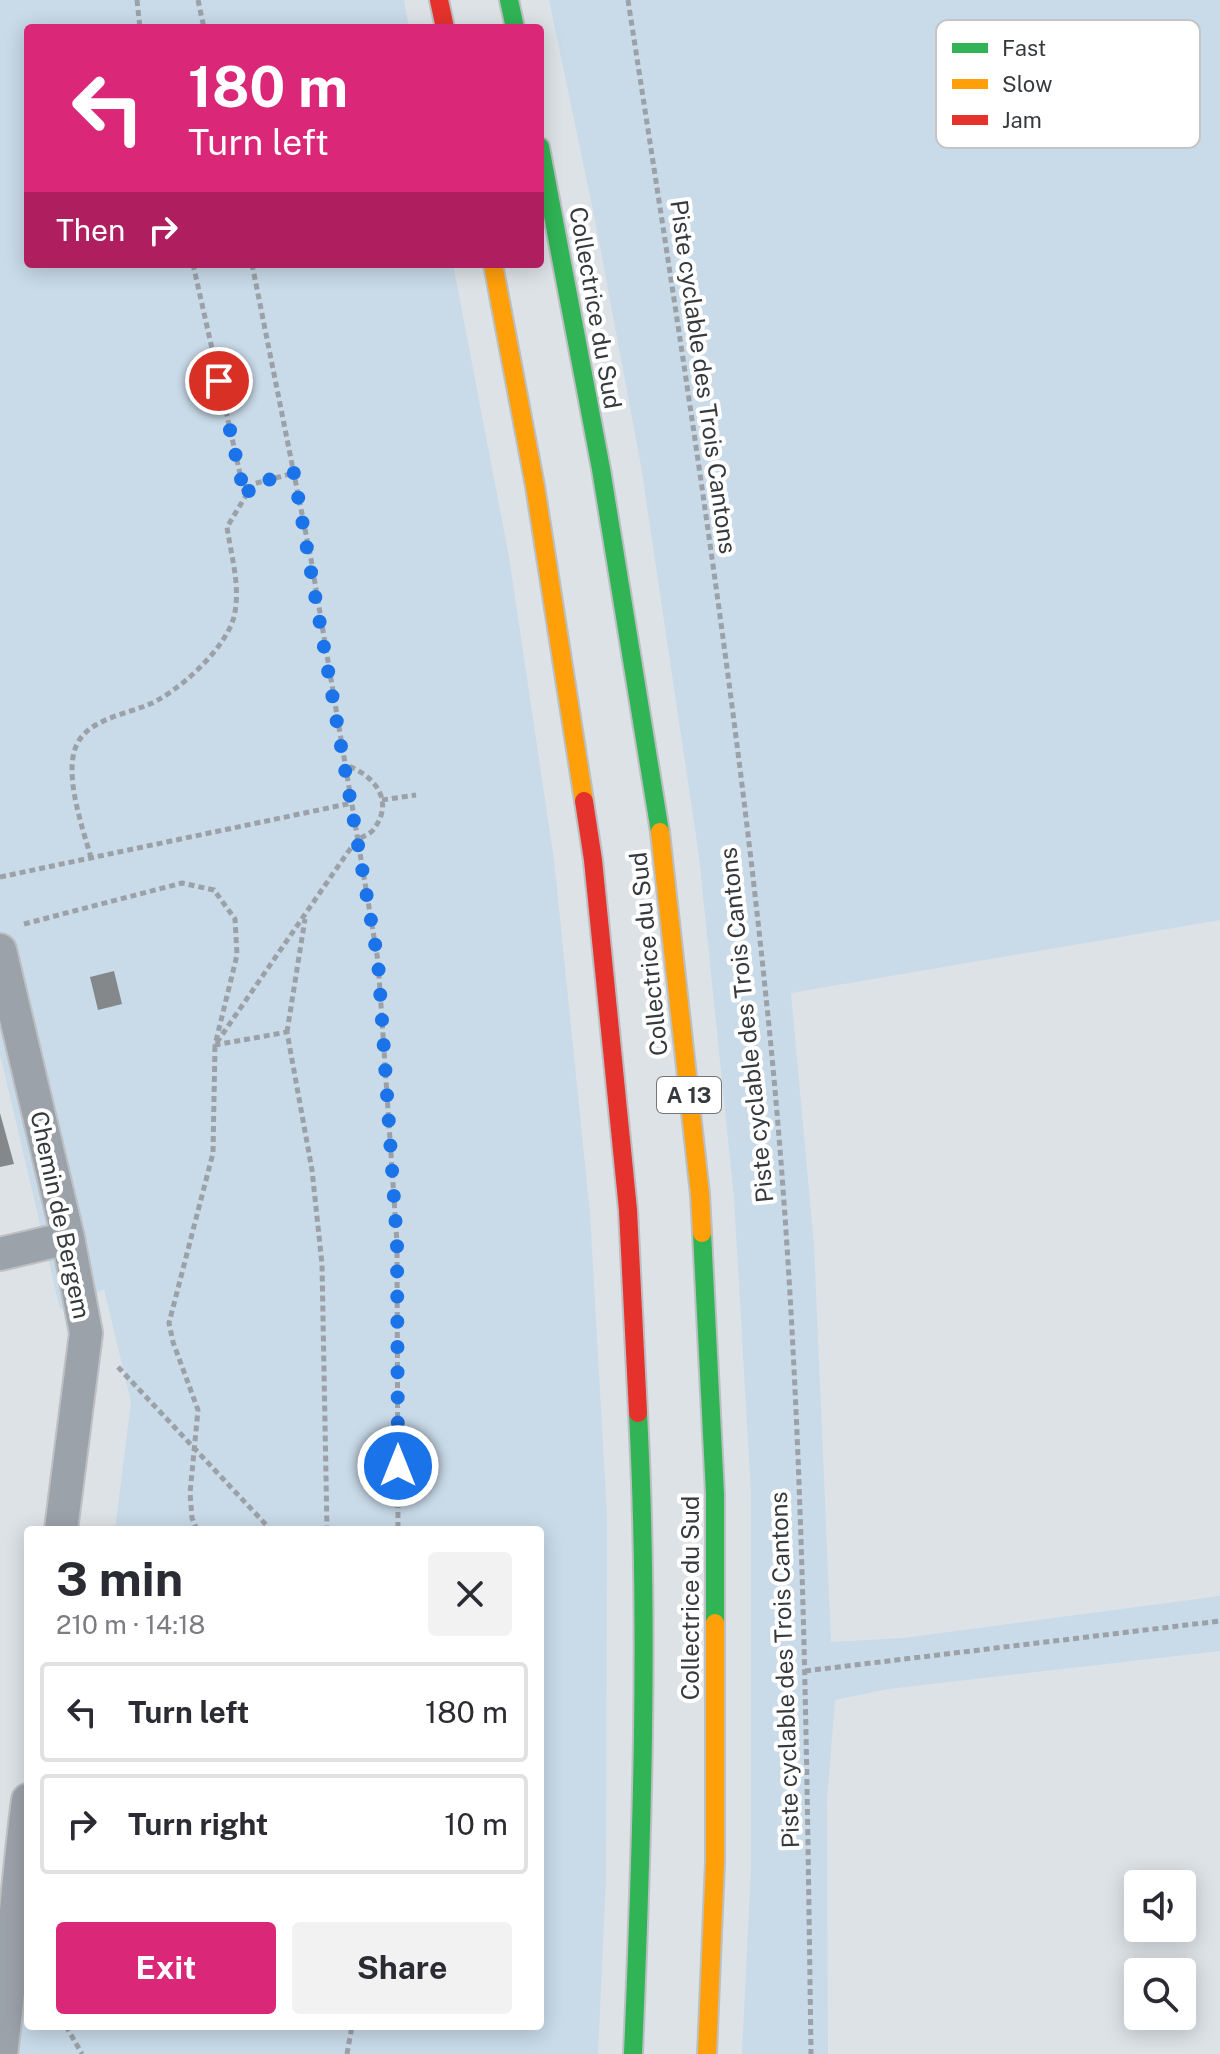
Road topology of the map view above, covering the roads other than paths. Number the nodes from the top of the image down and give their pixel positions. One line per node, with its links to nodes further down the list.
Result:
1 (439, 0): 3 (highway)
2 (509, 0): 4 (highway)
3 (444, 24)
4 (514, 24)
5 (544, 168): 14 (highway, Collectrice du Sud / A 13)
6 (494, 268): 13 (highway, Collectrice du Sud)
7 (8, 938): 8 (street, Chemin de Bergem)
8 (68, 1238): 9 (street); 10 (street, Chemin de Bergem)
9 (0, 1254)
10 (62, 1526)
11 (24, 1833): 12 (street)
12 (1, 2054)
13 (633, 2054)
14 (707, 2054)

